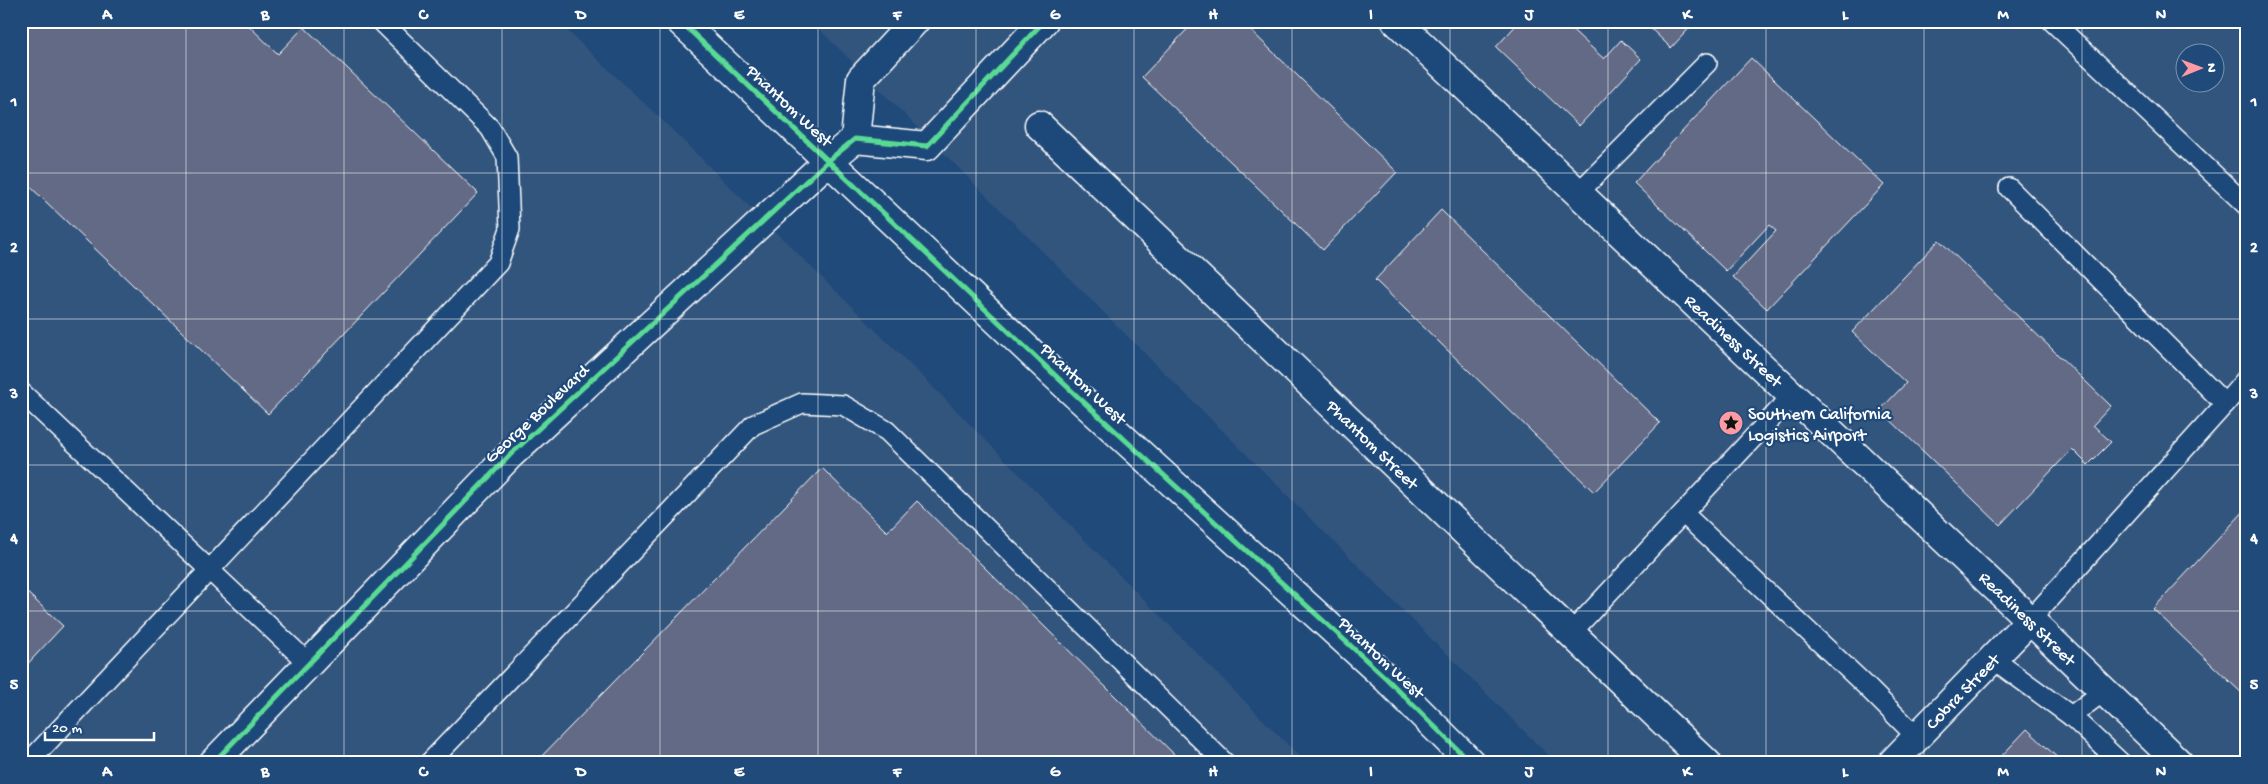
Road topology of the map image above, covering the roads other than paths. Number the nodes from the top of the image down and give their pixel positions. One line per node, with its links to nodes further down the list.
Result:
1 (381, 21): 19 (lane)
2 (680, 21): 10 (street, Phantom West)
3 (915, 21): 9 (street)
4 (1044, 21): 9 (street)
5 (1396, 21): 12 (street, Readiness Street)
6 (2052, 21): 13 (lane)
7 (1707, 63): 12 (lane)
8 (1039, 126): 21 (street, Phantom Street)
9 (855, 139): 10 (street, George Boulevard)
10 (829, 160): 23 (street, George Boulevard); 31 (street, Phantom West)
11 (2009, 188): 17 (lane)
12 (1578, 193): 16 (street, Readiness Street)
13 (2247, 206)
14 (2247, 378): 17 (lane)
15 (21, 392): 19 (lane)
16 (1793, 395): 18 (lane); 20 (street, Readiness Street)
17 (2224, 404): 20 (lane)
18 (1683, 514): 21 (lane); 26 (lane)
19 (210, 570): 23 (lane); 27 (lane)
20 (2030, 620): 22 (street, Cobra Street); 24 (street, Readiness Street)
21 (1571, 633): 32 (street, Phantom Street)
22 (1993, 659): 25 (lane); 26 (street, Cobra Street)
23 (308, 663): 28 (street, George Boulevard)
24 (2104, 691): 25 (lane); 35 (street, Readiness Street)
25 (2071, 716): 34 (lane)
26 (1917, 737): 33 (street, Cobra Street)
27 (28, 763)
28 (213, 763)
29 (429, 763): 30 (lane)
30 (1225, 763)
31 (1471, 763)
32 (1707, 763)
33 (1892, 763)
34 (2121, 763)
35 (2179, 763)

